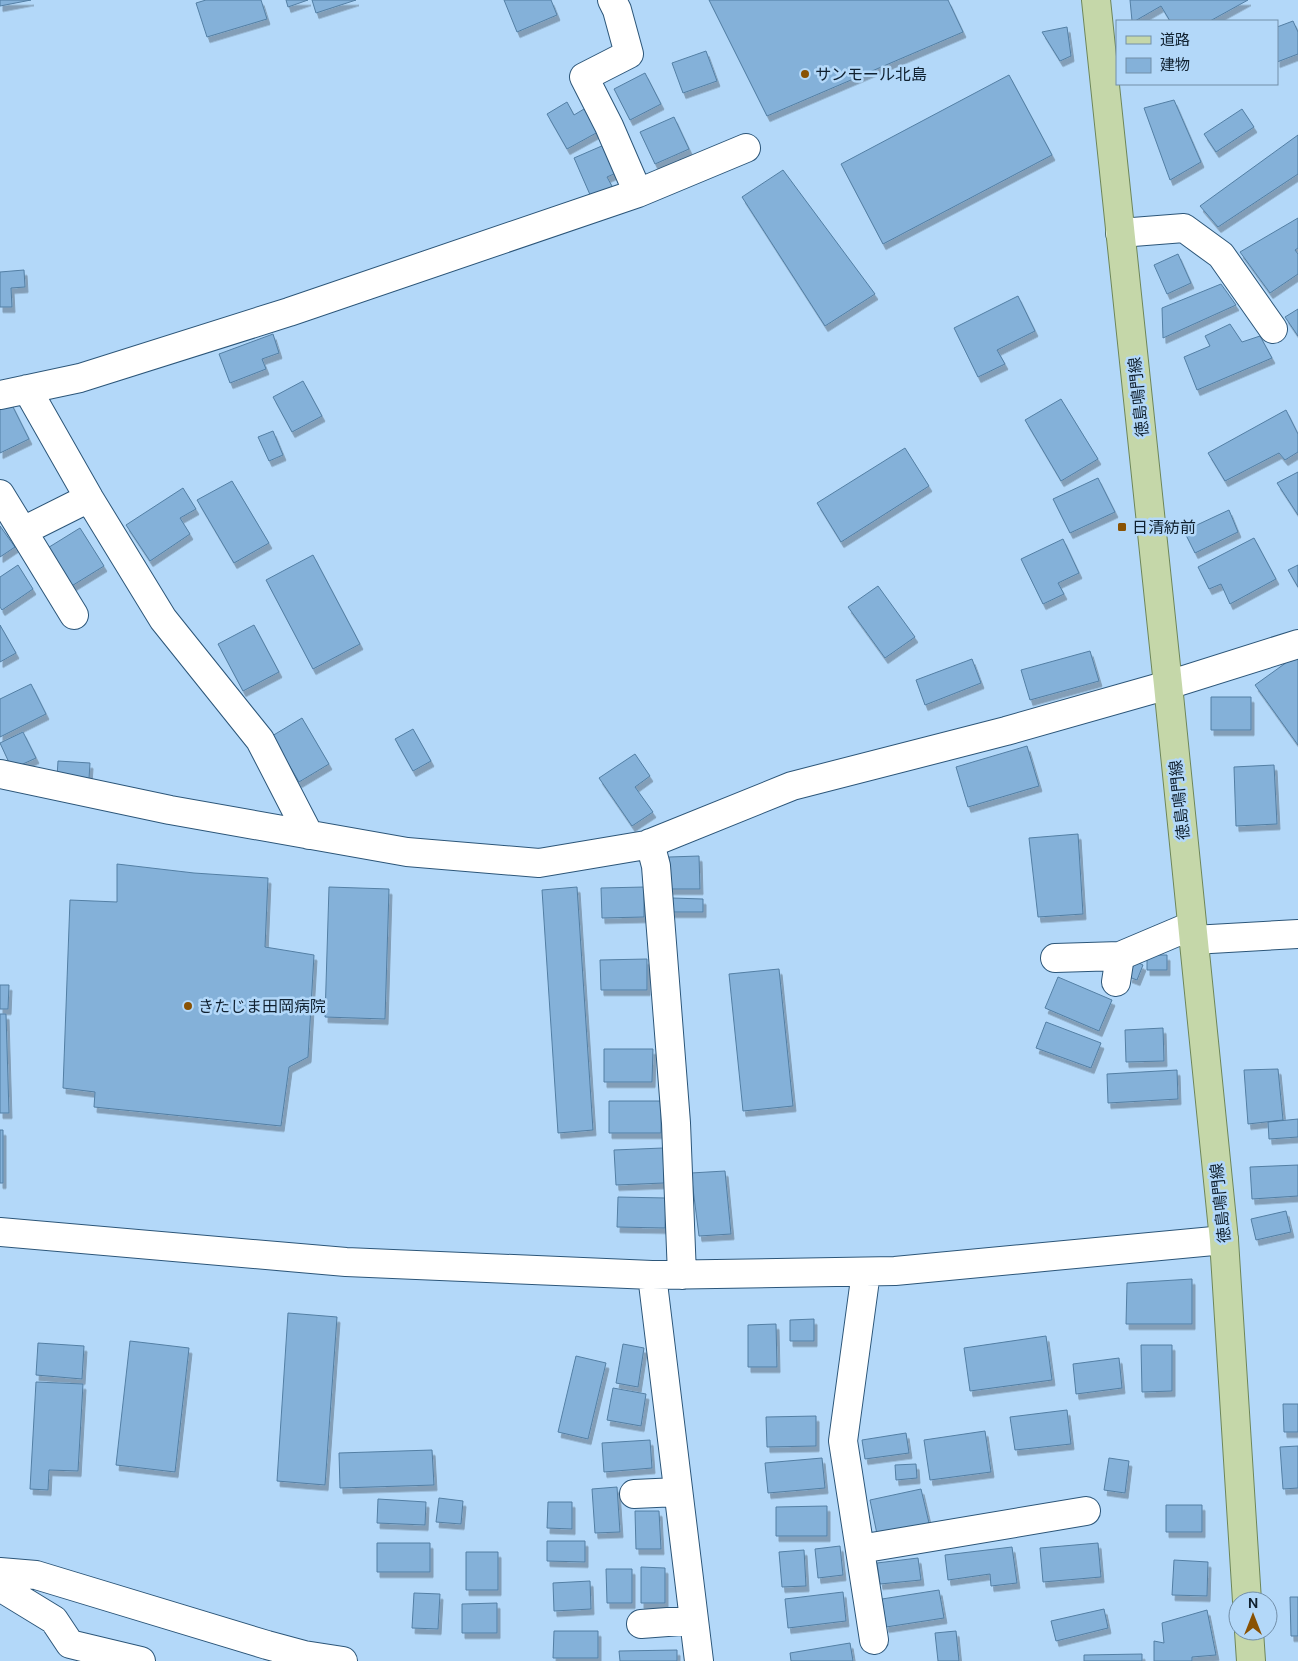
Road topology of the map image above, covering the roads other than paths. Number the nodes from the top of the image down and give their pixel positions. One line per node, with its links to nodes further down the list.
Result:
1 (612, 0): 4 (street)
2 (1096, 0): 5 (main road, 徳島鳴門線)
3 (746, 148): 4 (street)
4 (638, 193): 7 (street)
5 (1120, 233): 6 (street); 14 (main road, 徳島鳴門線)
6 (1273, 329)
7 (27, 389): 8 (street); 10 (street)
8 (0, 394)
9 (0, 494): 11 (street)
10 (89, 498): 11 (street); 16 (street)
11 (23, 531): 12 (street)
12 (74, 615)
13 (1298, 644): 14 (street)
14 (1168, 685): 17 (street); 18 (main road, 徳島鳴門線)
15 (0, 774): 16 (street)
16 (309, 835): 17 (street)
17 (650, 843): 25 (street)
18 (1192, 933): 19 (street); 20 (street); 22 (main road, 徳島鳴門線)
19 (1298, 934)
20 (1055, 958)
21 (0, 1232): 24 (street)
22 (1224, 1240): 23 (street); 32 (main road, 徳島鳴門線)
23 (866, 1272): 25 (street); 29 (street)
24 (652, 1275): 25 (street); 26 (street)
25 (682, 1275)
26 (678, 1492): 27 (street); 33 (street)
27 (634, 1494)
28 (1086, 1511): 29 (street)
29 (860, 1549): 35 (street)
30 (0, 1572): 38 (street)
31 (0, 1587): 37 (street)
32 (1246, 1591)
33 (694, 1620): 34 (street); 39 (street)
34 (641, 1624)
35 (874, 1640)
36 (1250, 1641): 40 (main road)
37 (141, 1661)
38 (343, 1661)
39 (699, 1661)
40 (1251, 1661)

